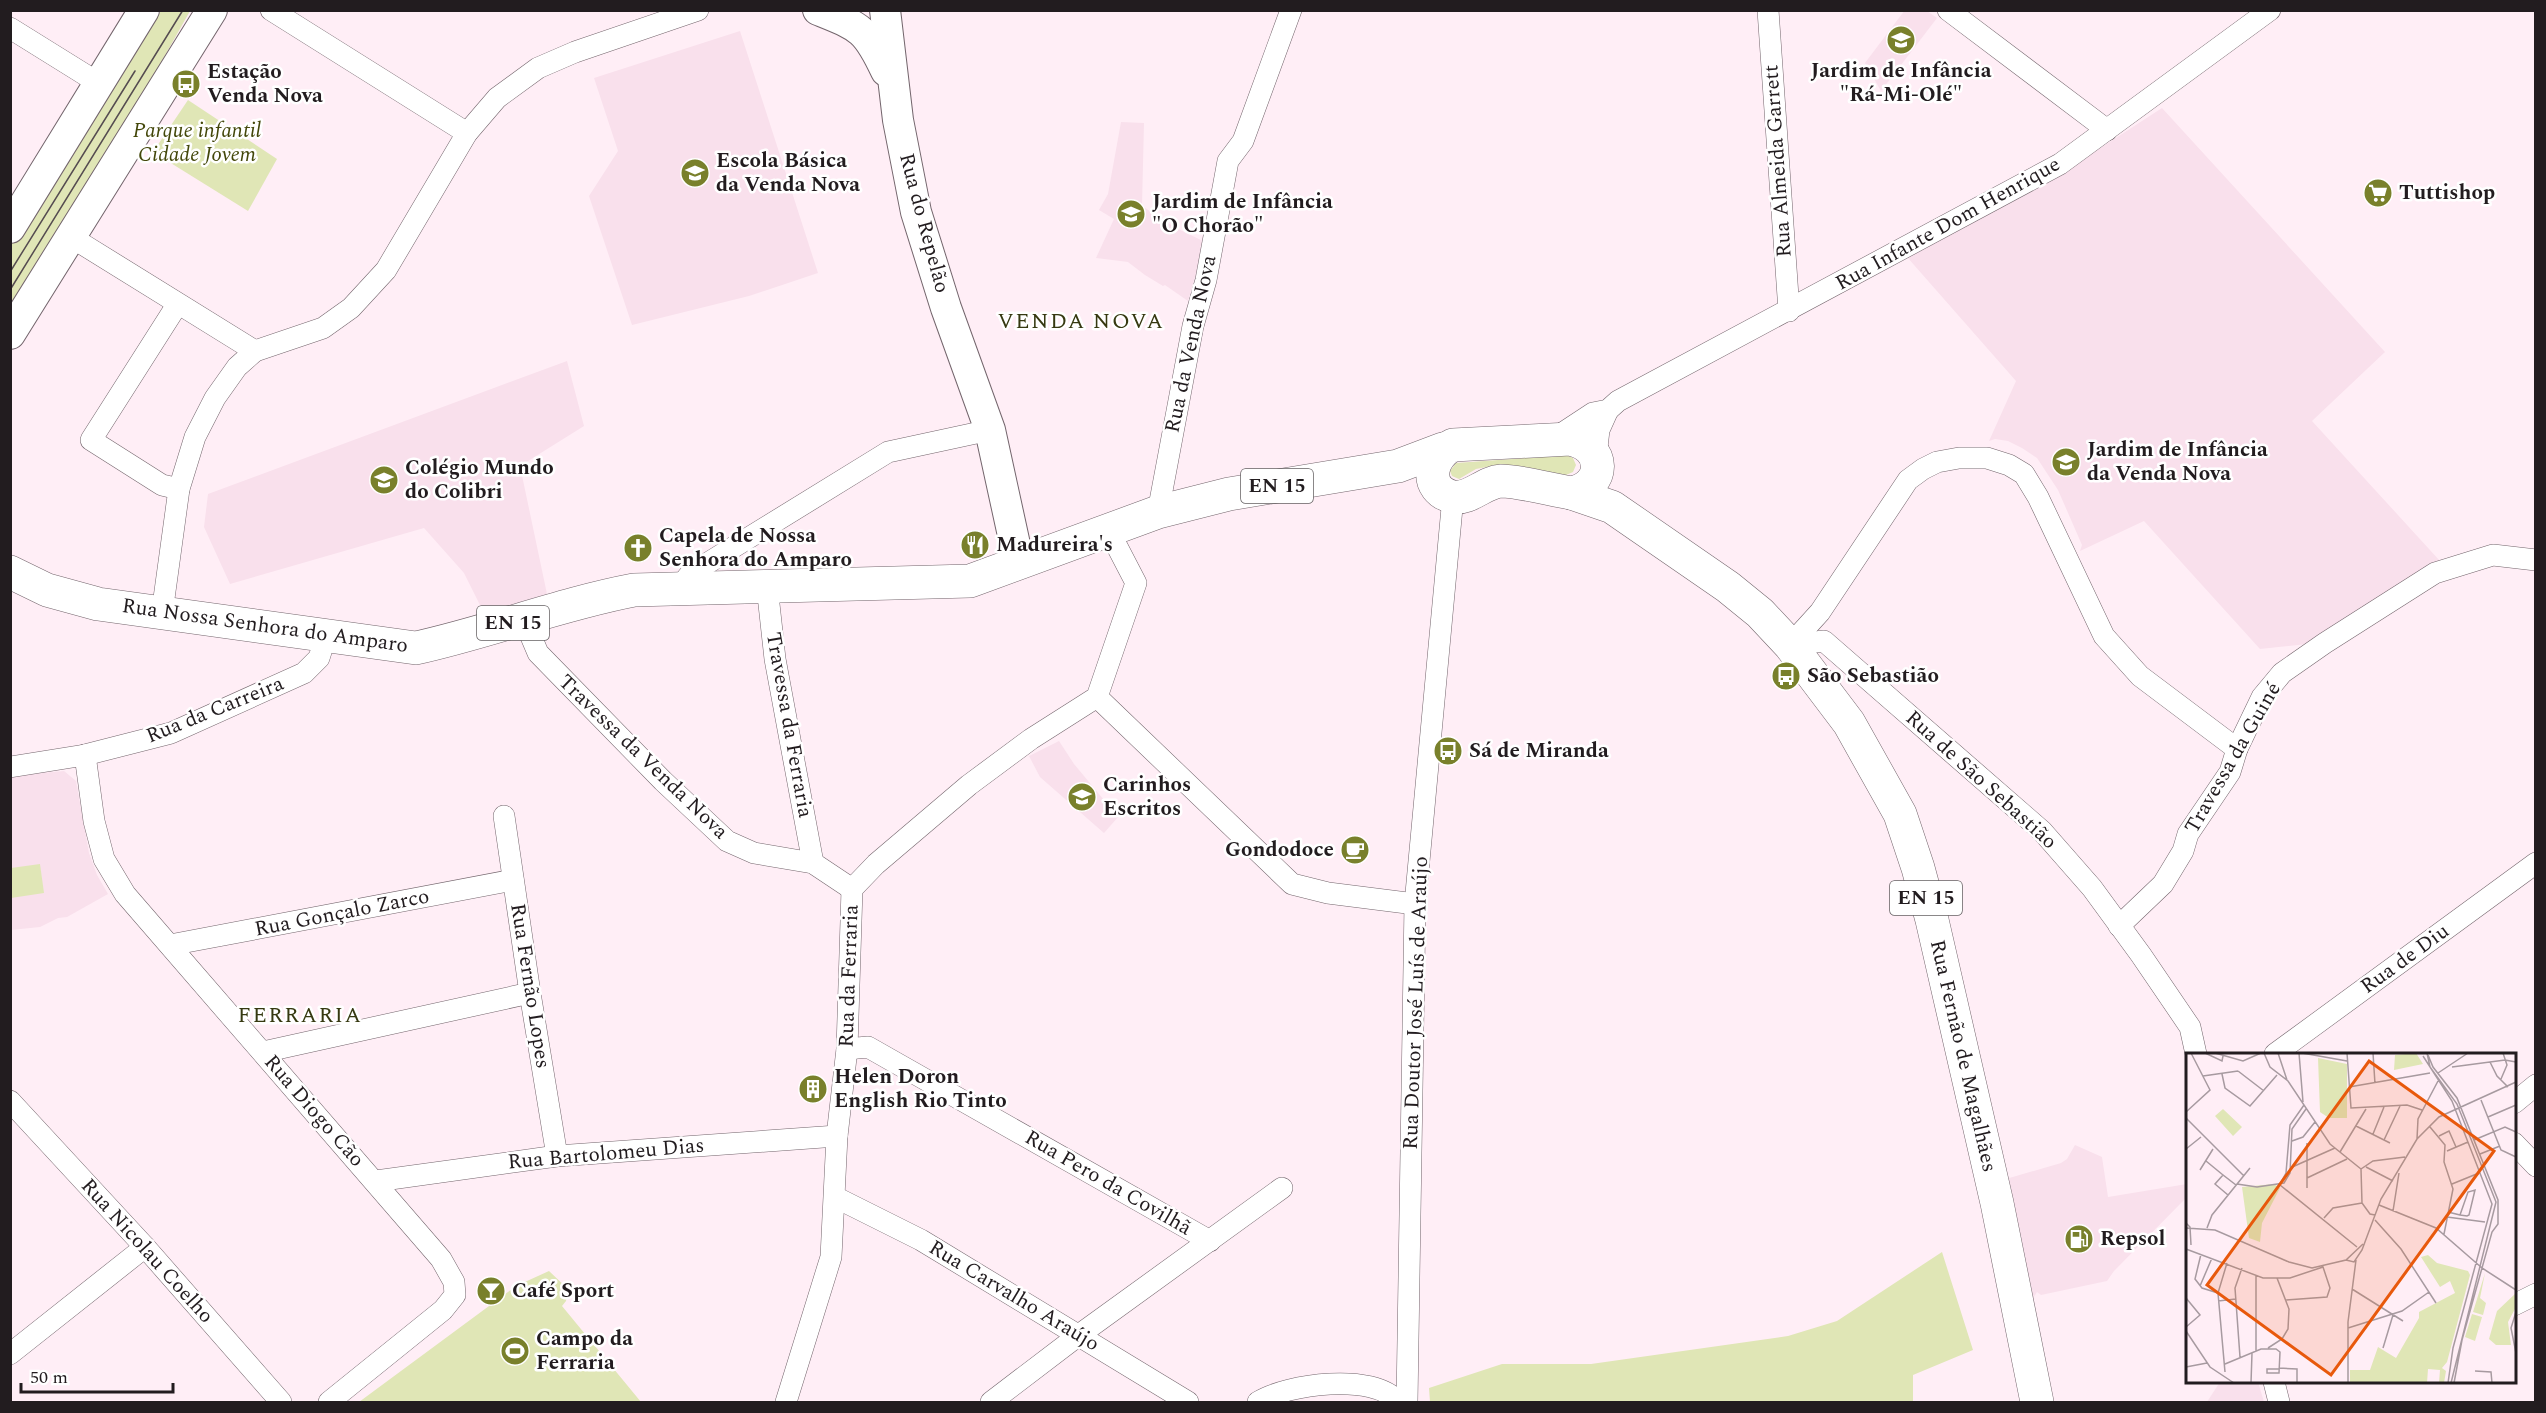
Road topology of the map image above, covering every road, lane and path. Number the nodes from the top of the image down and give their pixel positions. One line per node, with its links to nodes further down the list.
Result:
1 (144, 10): 13 (street)
2 (212, 10): 18 (street)
3 (271, 10): 16 (street)
4 (698, 10): 16 (street)
5 (818, 10): 11 (street)
6 (884, 10): 11 (street); 14 (street, Rua do Repelão)
7 (1291, 10): 31 (street, Rua da Venda Nova)
8 (1768, 10): 20 (street, Rua Almeida Garrett)
9 (1948, 10): 15 (street)
10 (2270, 10): 15 (street, Rua Infante Dom Henrique)
11 (856, 25): 14 (street)
12 (10, 28): 13 (street)
13 (100, 84): 17 (street)
14 (895, 99): 24 (street, Rua do Repelão)
15 (2107, 130): 20 (street, Rua Infante Dom Henrique)
16 (467, 133): 22 (street)
17 (15, 211)
18 (71, 237): 19 (street); 21 (street)
19 (177, 305): 22 (street); 29 (street)
20 (1789, 311): 23 (street, Rua Infante Dom Henrique)
21 (10, 334)
22 (255, 351): 29 (street)
23 (1608, 410): 25 (street, Rua Infante Dom Henrique); 28 (street)
24 (990, 430): 34 (street, Rua do Repelão); 37 (street)
25 (1552, 440): 26 (main road); 28 (main road)
26 (1443, 449): 27 (main road); 30 (main road)
27 (1398, 466): 30 (main road); 31 (main road, EN 15)
28 (1587, 475): 30 (main road); 41 (main road, Rua Fernão de Magalhães / EN 15)
29 (179, 489): 38 (street)
30 (1445, 491): 51 (street, Rua Doutor José Luís de Araújo)
31 (1158, 512): 32 (main road, EN 15)
32 (1109, 531): 34 (main road, EN 15); 42 (street)
33 (2535, 560): 43 (street, Travessa da Guiné)
34 (1019, 563): 36 (main road, Rua Nossa Senhora do Amparo / EN 15)
35 (10, 572): 38 (main road, Rua Nossa Senhora do Amparo / EN 15)
36 (767, 586): 37 (main road, Rua Nossa Senhora do Amparo / EN 15); 47 (street, Travessa da Ferraria)
37 (679, 588): 39 (main road, Rua Nossa Senhora do Amparo / EN 15)
38 (162, 613): 40 (main road, Rua Nossa Senhora do Amparo / EN 15)
39 (524, 620): 40 (main road, Rua Nossa Senhora do Amparo / EN 15); 47 (street, Travessa da Venda Nova)
40 (326, 636): 44 (street, Rua da Carreira)
41 (1790, 645): 43 (street); 52 (street, Rua de São Sebastião); 84 (main road, Rua Fernão de Magalhães / EN 15)
42 (1097, 697): 50 (street, Rua da Ferraria); 51 (street)
43 (2237, 749): 52 (street, Travessa da Guiné)
44 (85, 755): 45 (street, Rua da Carreira); 53 (street, Rua Diogo Cão)
45 (10, 767)
46 (504, 816): 49 (street, Rua Fernão Lopes)
47 (813, 863): 50 (street, Travessa da Venda Nova)
48 (2535, 863): 58 (street, Rua de Diu)
49 (513, 880): 53 (street, Rua Gonçalo Zarco); 54 (street, Rua Fernão Lopes)
50 (852, 889): 55 (street, Rua da Ferraria)
51 (1415, 904): 83 (street, Rua Doutor José Luís de Araújo)
52 (2119, 926): 57 (street, Rua de São Sebastião)
53 (170, 945): 56 (street, Rua Diogo Cão)
54 (530, 993): 56 (street); 64 (street, Rua Fernão Lopes)
55 (847, 1049): 62 (street, Rua da Ferraria); 69 (street, Rua Pero da Covilhã)
56 (263, 1052): 66 (street, Rua Diogo Cão)
57 (2196, 1053)
58 (2276, 1053)
59 (2535, 1085): 61 (street)
60 (10, 1101): 70 (street, Rua Nicolau Coelho)
61 (2516, 1101)
62 (837, 1136): 64 (street, Rua Bartolomeu Dias); 68 (street, Rua da Ferraria)
63 (2516, 1145): 65 (street)
64 (557, 1156): 66 (street, Rua Bartolomeu Dias)
65 (2535, 1166)
66 (376, 1181): 77 (street, Rua Diogo Cão)
67 (1282, 1188): 69 (street)
68 (835, 1197): 73 (street, Rua Carvalho Araújo); 78 (street, Rua da Ferraria)
69 (1210, 1241): 73 (street)
70 (145, 1247): 74 (street); 76 (street, Rua Nicolau Coelho)
71 (2535, 1294): 72 (street)
72 (2516, 1304)
73 (1079, 1335): 79 (street); 80 (street, Rua Carvalho Araújo)
74 (10, 1354)
75 (2274, 1383): 85 (street)
76 (282, 1402)
77 (329, 1402)
78 (786, 1402)
79 (992, 1402)
80 (1188, 1402)
81 (1258, 1402): 82 (street)
82 (1398, 1402)
83 (1407, 1402)
84 (2037, 1402)
85 (2279, 1402)

